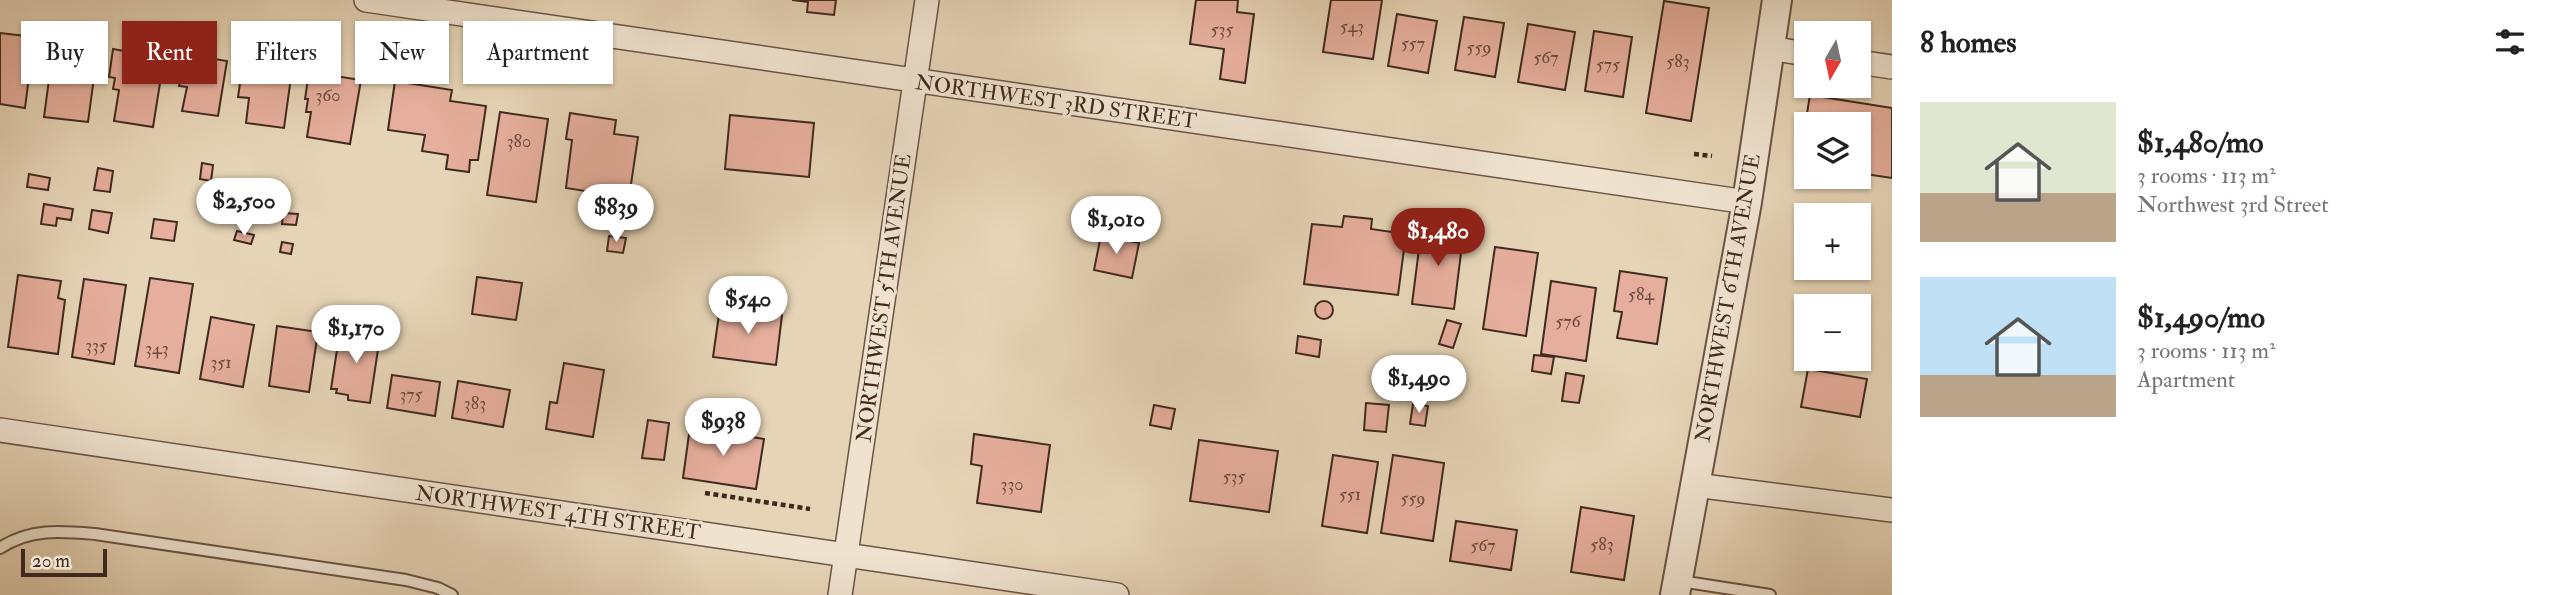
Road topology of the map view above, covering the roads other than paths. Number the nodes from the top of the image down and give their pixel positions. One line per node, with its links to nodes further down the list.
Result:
1 (366, 0): 8 (street, NORTHWEST 3RD STREET)
2 (927, 0): 8 (street, NORTHWEST 5TH AVENUE)
3 (1777, 0): 4 (street, NORTHWEST 6TH AVENUE)
4 (1770, 48): 5 (street); 9 (street, NORTHWEST 6TH AVENUE)
5 (1794, 52)
6 (1871, 64): 7 (street)
7 (1892, 67)
8 (915, 82): 9 (street, NORTHWEST 3RD STREET); 14 (street, NORTHWEST 5TH AVENUE)
9 (1747, 202): 11 (street, NORTHWEST 6TH AVENUE)
10 (0, 430): 14 (street, NORTHWEST 4TH STREET)
11 (1695, 485): 12 (street); 15 (street, NORTHWEST 6TH AVENUE)
12 (1892, 510)
13 (0, 548): 16 (lane)
14 (847, 555): 17 (street, NORTHWEST 5TH AVENUE); 18 (street, NORTHWEST 4TH STREET)
15 (1676, 588): 19 (lane)
16 (452, 595)
17 (840, 595)
18 (1117, 595)
19 (1770, 595)

